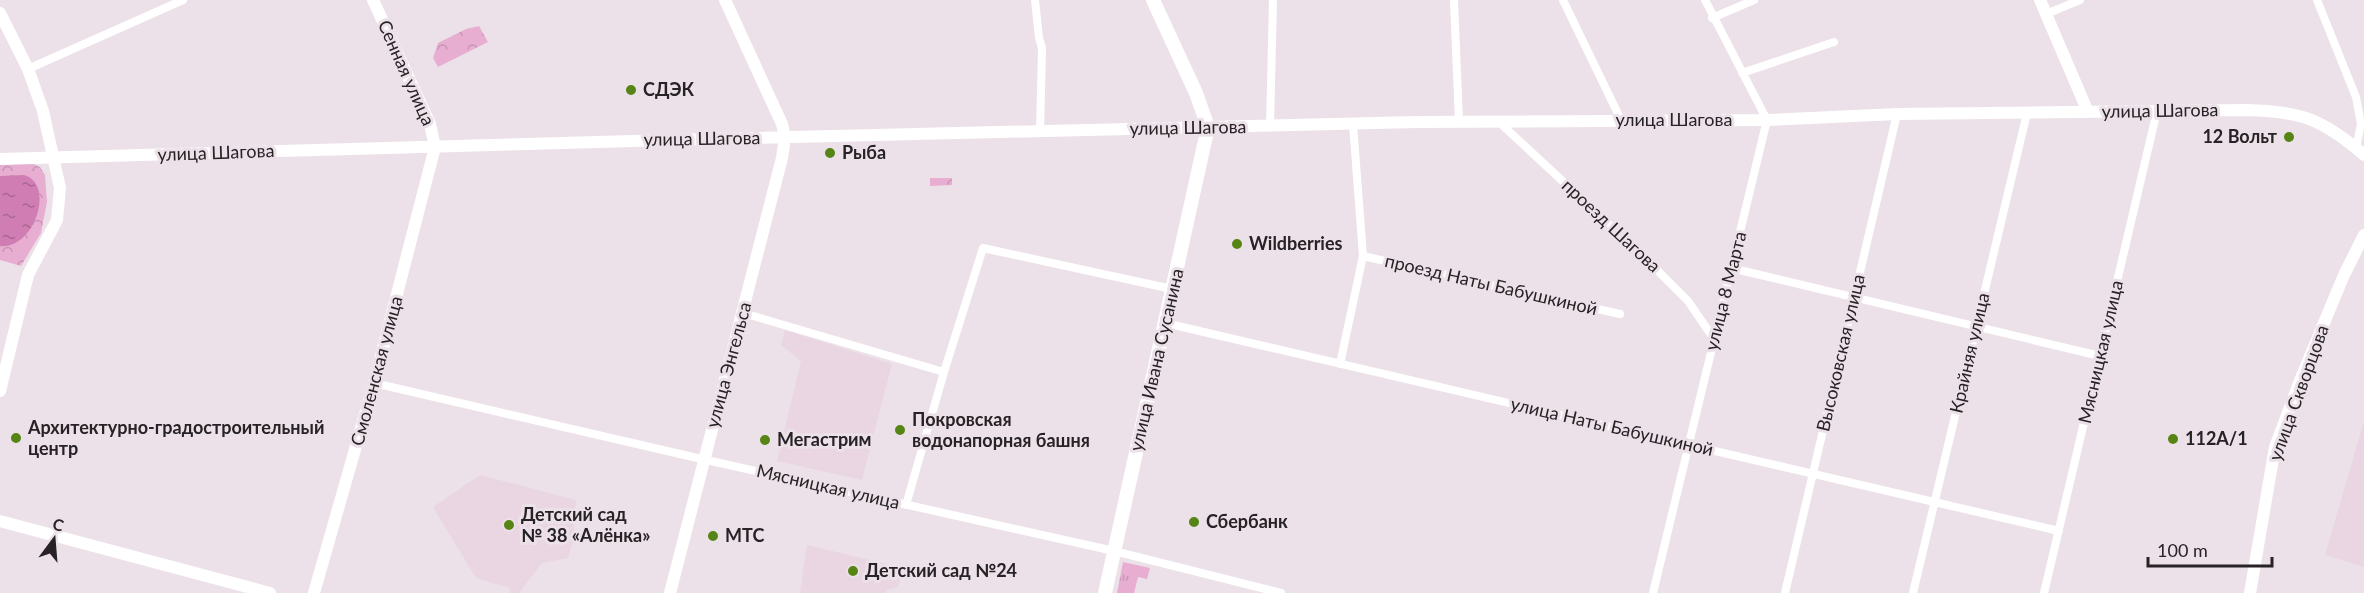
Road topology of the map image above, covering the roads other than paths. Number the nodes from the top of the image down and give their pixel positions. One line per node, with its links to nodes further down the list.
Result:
1 (183, 0): 18 (street)
2 (373, 0): 33 (main road, Сенная улица)
3 (725, 0): 32 (main road)
4 (1035, 0): 31 (street)
5 (1153, 0): 30 (main road)
6 (1273, 0): 29 (street)
7 (1454, 0): 26 (street)
8 (1563, 0): 24 (street)
9 (1705, 0): 16 (street)
10 (1754, 0): 16 (street)
11 (2040, 0): 15 (main road)
12 (2080, 0): 15 (street)
13 (2317, 0): 34 (street)
14 (0, 13): 18 (main road)
15 (2046, 14): 21 (main road)
16 (1712, 18): 19 (street)
17 (1834, 42): 19 (street)
18 (28, 69): 35 (main road)
19 (1742, 73): 25 (street)
20 (2157, 111): 21 (main road, улица Шагова); 34 (main road, улица Шагова); 47 (street, Мясницкая улица)
21 (2088, 112): 22 (main road, улица Шагова)
22 (2027, 113): 23 (main road, улица Шагова); 45 (street, Крайняя улица)
23 (1897, 114): 25 (main road, улица Шагова); 41 (street, Высоковская улица)
24 (1622, 120): 25 (main road, улица Шагова); 27 (main road, улица Шагова)
25 (1767, 120): 39 (street, улица 8 Марта)
26 (1459, 122): 27 (main road, улица Шагова); 28 (main road, улица Шагова)
27 (1499, 122): 46 (street, проезд Шагова)
28 (1353, 124): 29 (main road, улица Шагова); 38 (street)
29 (1270, 126): 30 (main road, улица Шагова)
30 (1208, 127): 31 (main road, улица Шагова); 40 (main road, улица Ивана Сусанина)
31 (1040, 132): 32 (main road, улица Шагова)
32 (785, 137): 33 (main road, улица Шагова); 42 (main road, улица Энгельса)
33 (435, 147): 35 (main road, улица Шагова); 50 (main road, Смоленская улица)
34 (2360, 151)
35 (54, 158): 36 (main road, улица Шагова); 51 (main road)
36 (0, 159)
37 (2364, 235): 69 (main road, улица Скворцова)
38 (1363, 256): 43 (street, проезд Наты Бабушкиной); 48 (street)
39 (1731, 268): 41 (street); 46 (street, улица 8 Марта)
40 (1172, 289): 44 (main road, улица Ивана Сусанина); 49 (street)
41 (1854, 298): 45 (street); 54 (street, Высоковская улица)
42 (743, 313): 49 (street); 53 (main road, улица Энгельса)
43 (1620, 314)
44 (1165, 323): 48 (street, улица Наты Бабушкиной); 59 (main road, улица Ивана Сусанина)
45 (1976, 327): 47 (street); 55 (street, Крайняя улица)
46 (1714, 339): 52 (street, улица 8 Марта)
47 (2100, 356): 58 (street, Мясницкая улица)
48 (1341, 364): 52 (street, улица Наты Бабушкиной)
49 (944, 372): 56 (street)
50 (374, 383): 53 (street, Мясницкая улица); 61 (main road, Смоленская улица)
51 (0, 391)
52 (1689, 445): 54 (street, улица Наты Бабушкиной); 65 (street, улица 8 Марта)
53 (705, 460): 56 (street, Мясницкая улица); 62 (main road, улица Энгельса)
54 (1812, 474): 55 (street, улица Наты Бабушкиной); 66 (street, Высоковская улица)
55 (1934, 502): 58 (street, улица Наты Бабушкиной); 67 (street, Крайняя улица)
56 (906, 505): 59 (street, Мясницкая улица)
57 (0, 521): 60 (main road)
58 (2059, 531): 68 (street, Мясницкая улица)
59 (1114, 551): 63 (main road, улица Ивана Сусанина); 64 (street, Мясницкая улица)
60 (270, 593)
61 (314, 593)
62 (670, 593)
63 (1105, 593)
64 (1281, 593)
65 (1653, 593)
66 (1785, 593)
67 (1912, 593)
68 (2044, 593)
69 (2250, 593)

